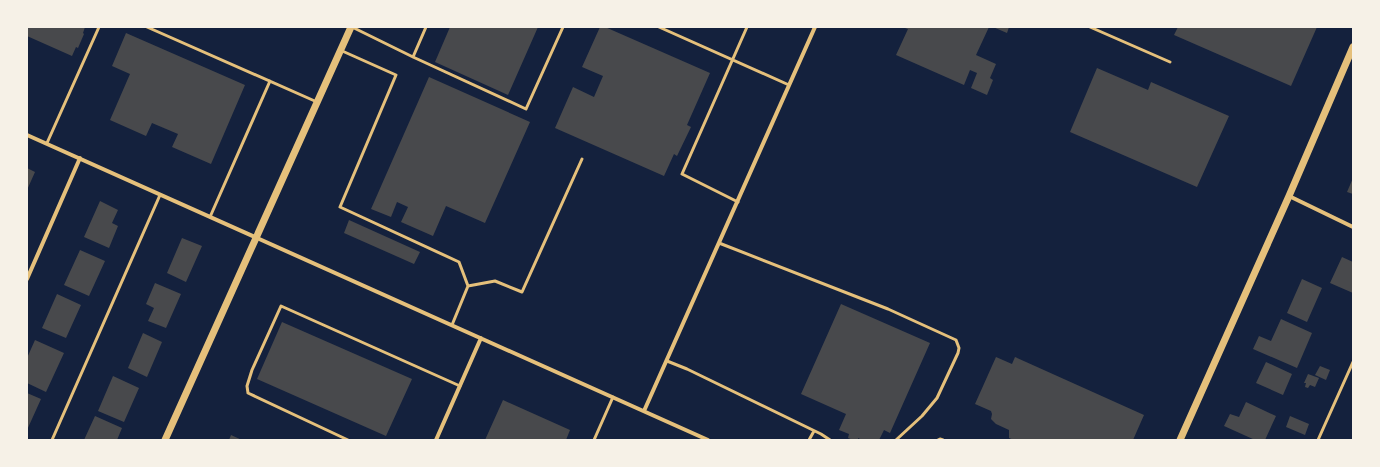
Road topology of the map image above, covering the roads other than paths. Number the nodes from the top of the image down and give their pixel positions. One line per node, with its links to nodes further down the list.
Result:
1 (99, 27): 19 (lane)
2 (148, 27): 15 (lane)
3 (351, 27): 11 (street); 12 (lane)
4 (426, 27): 12 (lane)
5 (564, 27): 12 (lane)
6 (659, 27): 13 (lane)
7 (747, 27): 13 (lane)
8 (815, 27): 16 (street)
9 (1090, 27): 14 (lane)
10 (1353, 47): 23 (street)
11 (340, 50): 17 (street); 30 (lane)
12 (413, 57)
13 (733, 60): 16 (lane); 24 (lane)
14 (1170, 62)
15 (270, 81): 17 (lane); 25 (lane)
16 (789, 85): 24 (street)
17 (317, 102): 27 (street)
18 (27, 135): 19 (street)
19 (47, 144): 20 (street)
20 (80, 158): 22 (street); 29 (street)
21 (582, 159): 30 (lane)
22 (160, 194): 25 (street); 39 (lane)
23 (1289, 196): 26 (street); 50 (street)
24 (738, 202): 28 (street)
25 (210, 217): 27 (street)
26 (1353, 227)
27 (256, 237): 31 (street); 40 (street)
28 (719, 243): 33 (street); 47 (lane)
29 (27, 278)
30 (468, 286): 31 (lane)
31 (452, 325): 32 (street)
32 (480, 338): 35 (street); 36 (street)
33 (667, 361): 37 (street); 38 (lane)
34 (1353, 362): 51 (lane)
35 (460, 386): 41 (lane); 42 (street)
36 (613, 397): 37 (street); 43 (lane)
37 (644, 412): 44 (street)
38 (814, 431): 45 (lane); 46 (lane)
39 (52, 440)
40 (165, 440)
41 (348, 440)
42 (436, 440)
43 (594, 440)
44 (708, 440)
45 (809, 440)
46 (830, 440)
47 (896, 440)
48 (938, 440): 49 (lane)
49 (943, 440)
50 (1180, 440)
51 (1318, 440)

